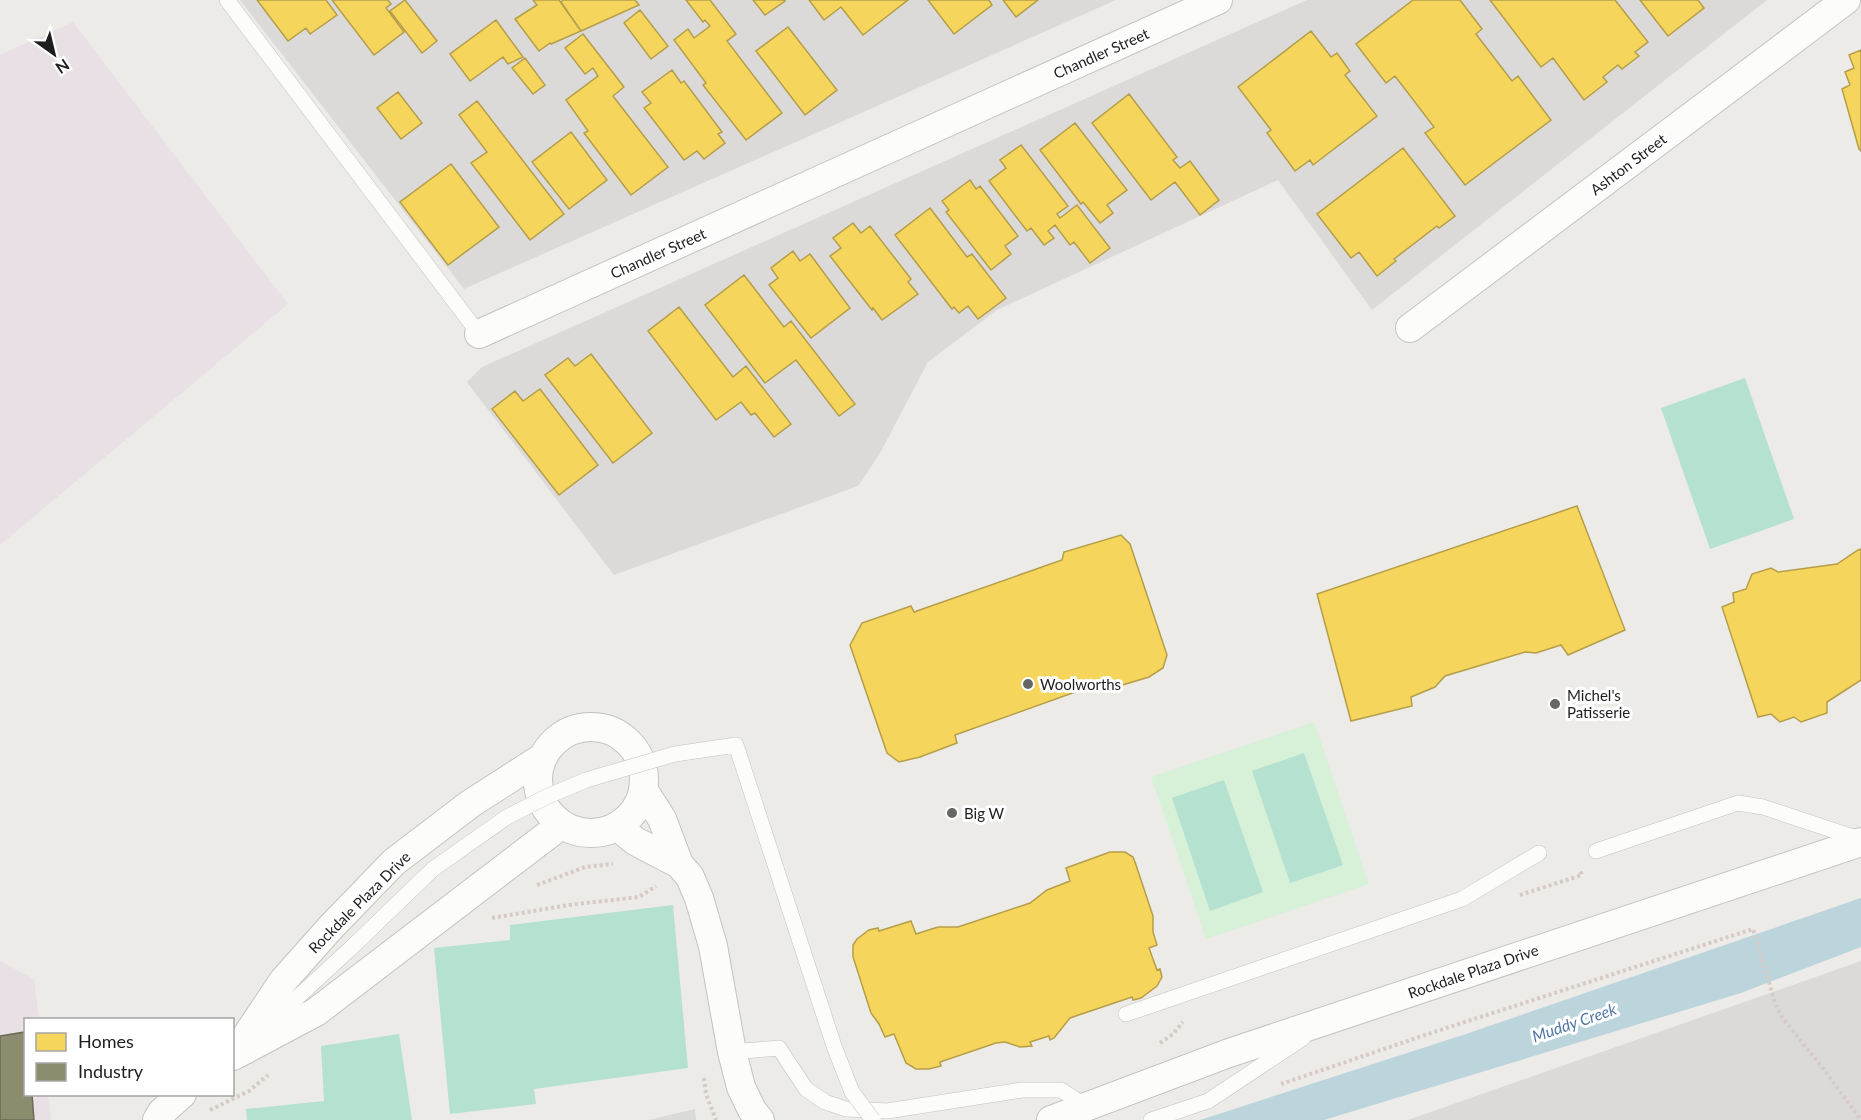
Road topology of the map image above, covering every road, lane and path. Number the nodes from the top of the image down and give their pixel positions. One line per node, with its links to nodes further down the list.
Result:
1 (227, 0): 5 (lane, Chandler Street)
2 (1218, 0): 5 (street, Chandler Street)
3 (1846, 0): 4 (street, Ashton Street)
4 (1410, 328)
5 (479, 334)
6 (543, 757): 7 (street); 8 (street); 20 (street, Rockdale Plaza Drive)
7 (643, 789): 9 (street); 14 (street)
8 (561, 825): 9 (street); 22 (street)
9 (617, 826): 14 (street)
10 (1861, 841): 11 (lane); 18 (street, Rockdale Plaza Drive)
11 (1596, 851)
12 (1539, 854): 17 (lane)
13 (620, 863): 15 (path)
14 (671, 873): 16 (path); 19 (street)
15 (536, 885)
16 (488, 918)
17 (1126, 1014)
18 (1335, 1017): 29 (street, Rockdale Plaza Drive); 35 (lane)
19 (732, 1052): 29 (lane); 32 (street)
20 (234, 1054)
21 (234, 1055): 33 (lane, bridge)
22 (234, 1055)
23 (1323, 1069): 36 (path)
24 (275, 1070): 26 (path)
25 (703, 1071): 31 (path)
26 (234, 1095)
27 (228, 1096): 28 (path)
28 (191, 1105): 30 (street)
29 (1087, 1107): 34 (street, Rockdale Plaza Drive)
30 (157, 1120)
31 (716, 1120)
32 (760, 1120)
33 (873, 1120)
34 (1050, 1120)
35 (1151, 1120)
36 (1861, 1120)

